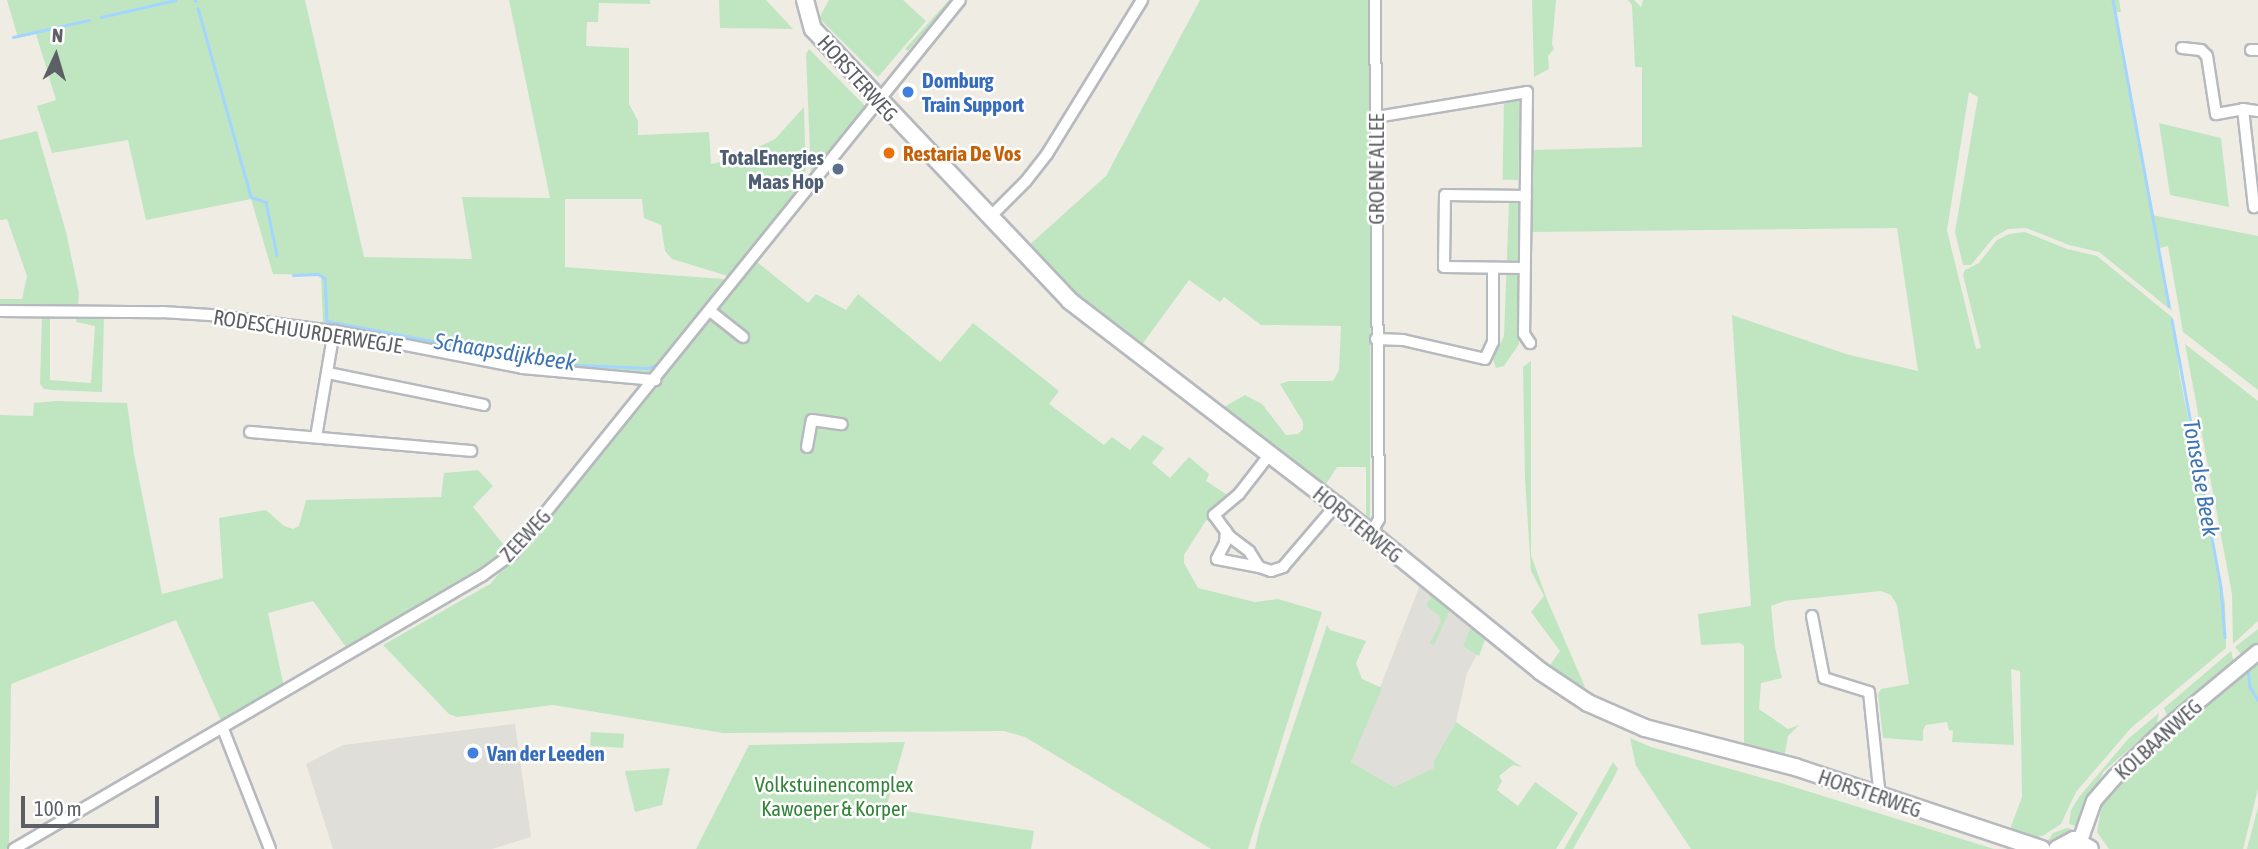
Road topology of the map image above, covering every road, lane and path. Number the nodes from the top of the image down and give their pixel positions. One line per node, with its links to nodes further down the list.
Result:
1 (804, 0): 6 (main road, HORSTERWEG)
2 (960, 0): 6 (street, ZEEWEG)
3 (1142, 0): 12 (street)
4 (1375, 0): 9 (street, GROENE ALLEE)
5 (2182, 48): 7 (street)
6 (878, 101): 12 (main road, HORSTERWEG); 16 (street, ZEEWEG)
7 (2243, 109): 8 (street); 11 (street)
8 (2258, 111)
9 (1376, 117): 10 (street); 19 (street, GROENE ALLEE)
10 (1526, 196): 13 (street); 14 (street)
11 (2254, 207)
12 (989, 218): 29 (main road, HORSTERWEG)
13 (1493, 268): 14 (street); 19 (street)
14 (1524, 268): 20 (street)
15 (0, 311): 17 (street, RODESCHUURDERWEGJE)
16 (710, 311): 18 (street); 22 (street, ZEEWEG)
17 (334, 331): 21 (street); 22 (street, RODESCHUURDERWEGJE)
18 (743, 337)
19 (1376, 339): 32 (street, GROENE ALLEE)
20 (1530, 343)
21 (328, 373): 23 (street); 26 (street)
22 (655, 380): 36 (street, ZEEWEG)
23 (484, 405)
24 (842, 424): 27 (street)
25 (250, 432): 26 (street)
26 (316, 437): 28 (street)
27 (807, 447)
28 (471, 451)
29 (1270, 454): 30 (main road, HORSTERWEG); 31 (street)
30 (1336, 505): 32 (main road, HORSTERWEG); 33 (street)
31 (1226, 531): 33 (street); 33 (street)
32 (1371, 533): 37 (main road, HORSTERWEG)
33 (1259, 566)
34 (1812, 616): 37 (street)
35 (2258, 652): 38 (street, KOLBAANWEG)
36 (223, 729): 39 (street, ZEEWEG); 40 (street)
37 (1877, 796): 41 (main road, HORSTERWEG)
38 (2085, 845): 42 (main road)
39 (14, 849)
40 (270, 849)
41 (2042, 849)
42 (2057, 849)

